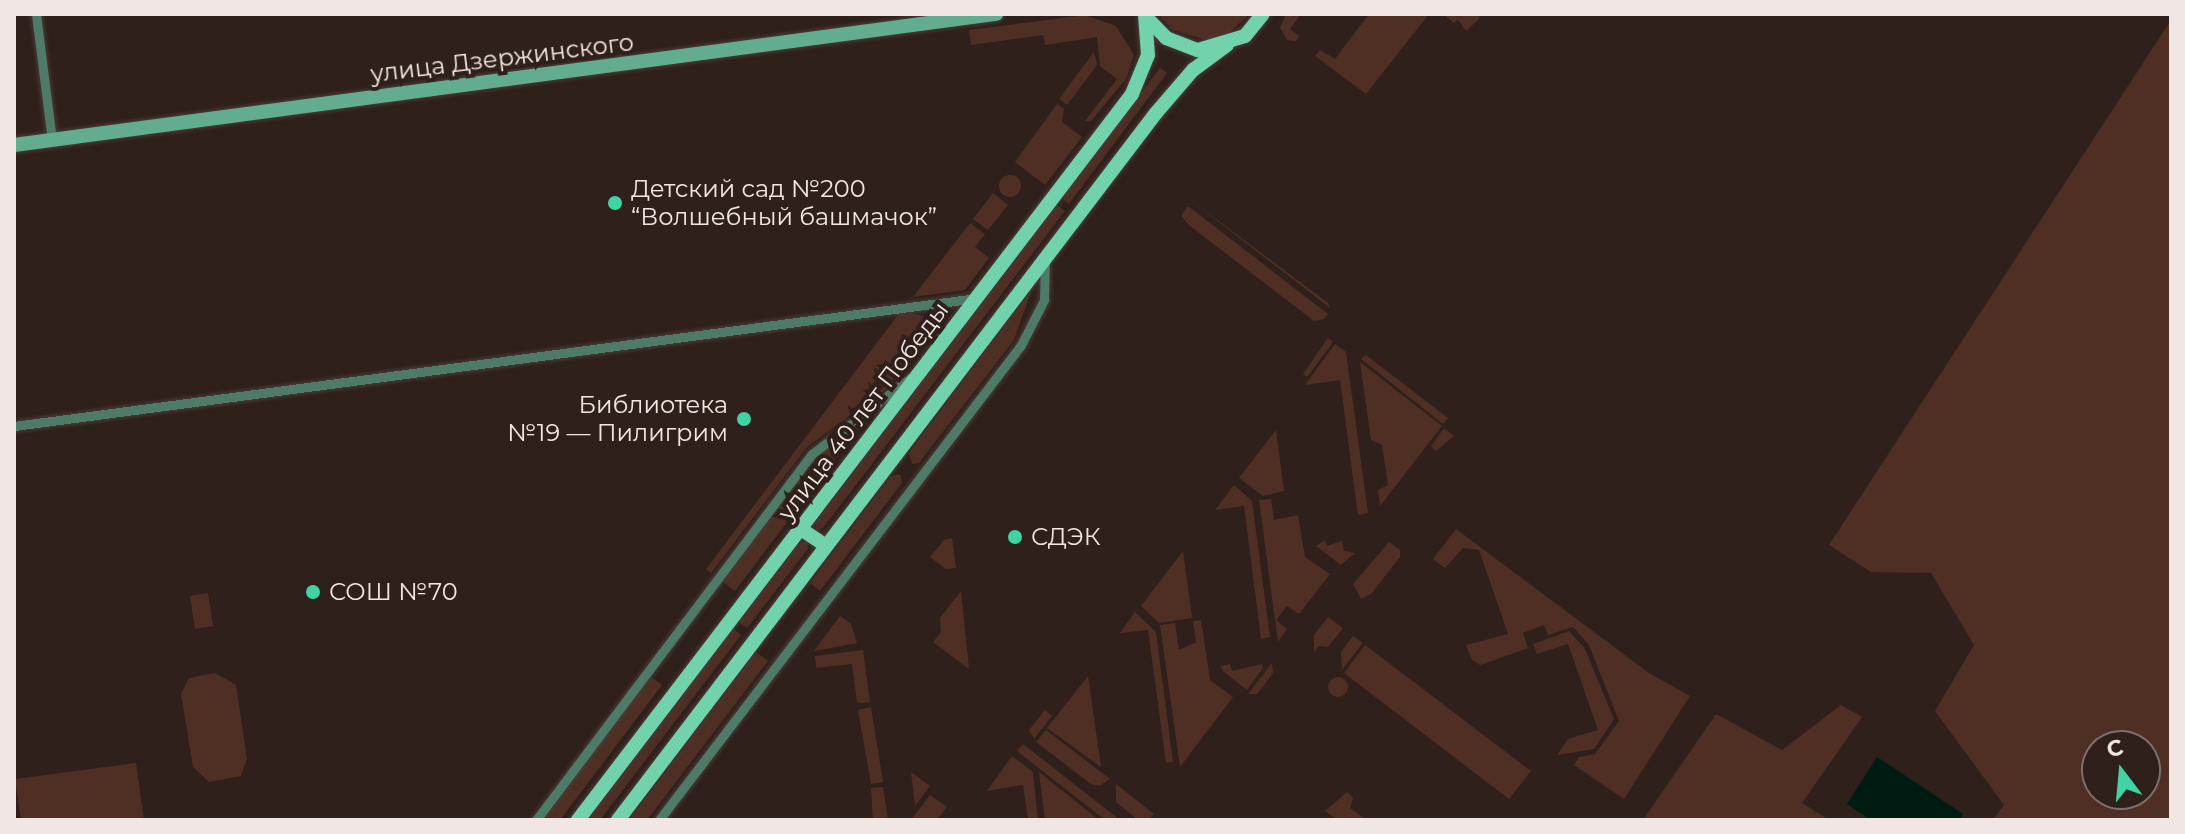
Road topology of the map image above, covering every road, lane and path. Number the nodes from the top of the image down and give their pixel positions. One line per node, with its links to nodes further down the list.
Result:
1 (36, 14): 6 (street)
2 (996, 14): 6 (main road, улица Дзержинского)
3 (1145, 14): 5 (main road); 9 (main road, улица 40 лет Победы)
4 (1263, 14): 5 (main road)
5 (1227, 45): 8 (main road)
6 (52, 140): 7 (main road, улица Дзержинского)
7 (14, 145)
8 (1045, 259): 13 (main road); 17 (street)
9 (977, 298): 10 (main road, улица 40 лет Победы); 11 (street)
10 (926, 366): 12 (main road, улица 40 лет Победы); 14 (street)
11 (14, 426)
12 (801, 529): 13 (main road); 15 (main road, улица 40 лет Победы)
13 (826, 546): 16 (main road)
14 (536, 820)
15 (578, 820)
16 (618, 820)
17 (659, 820)

